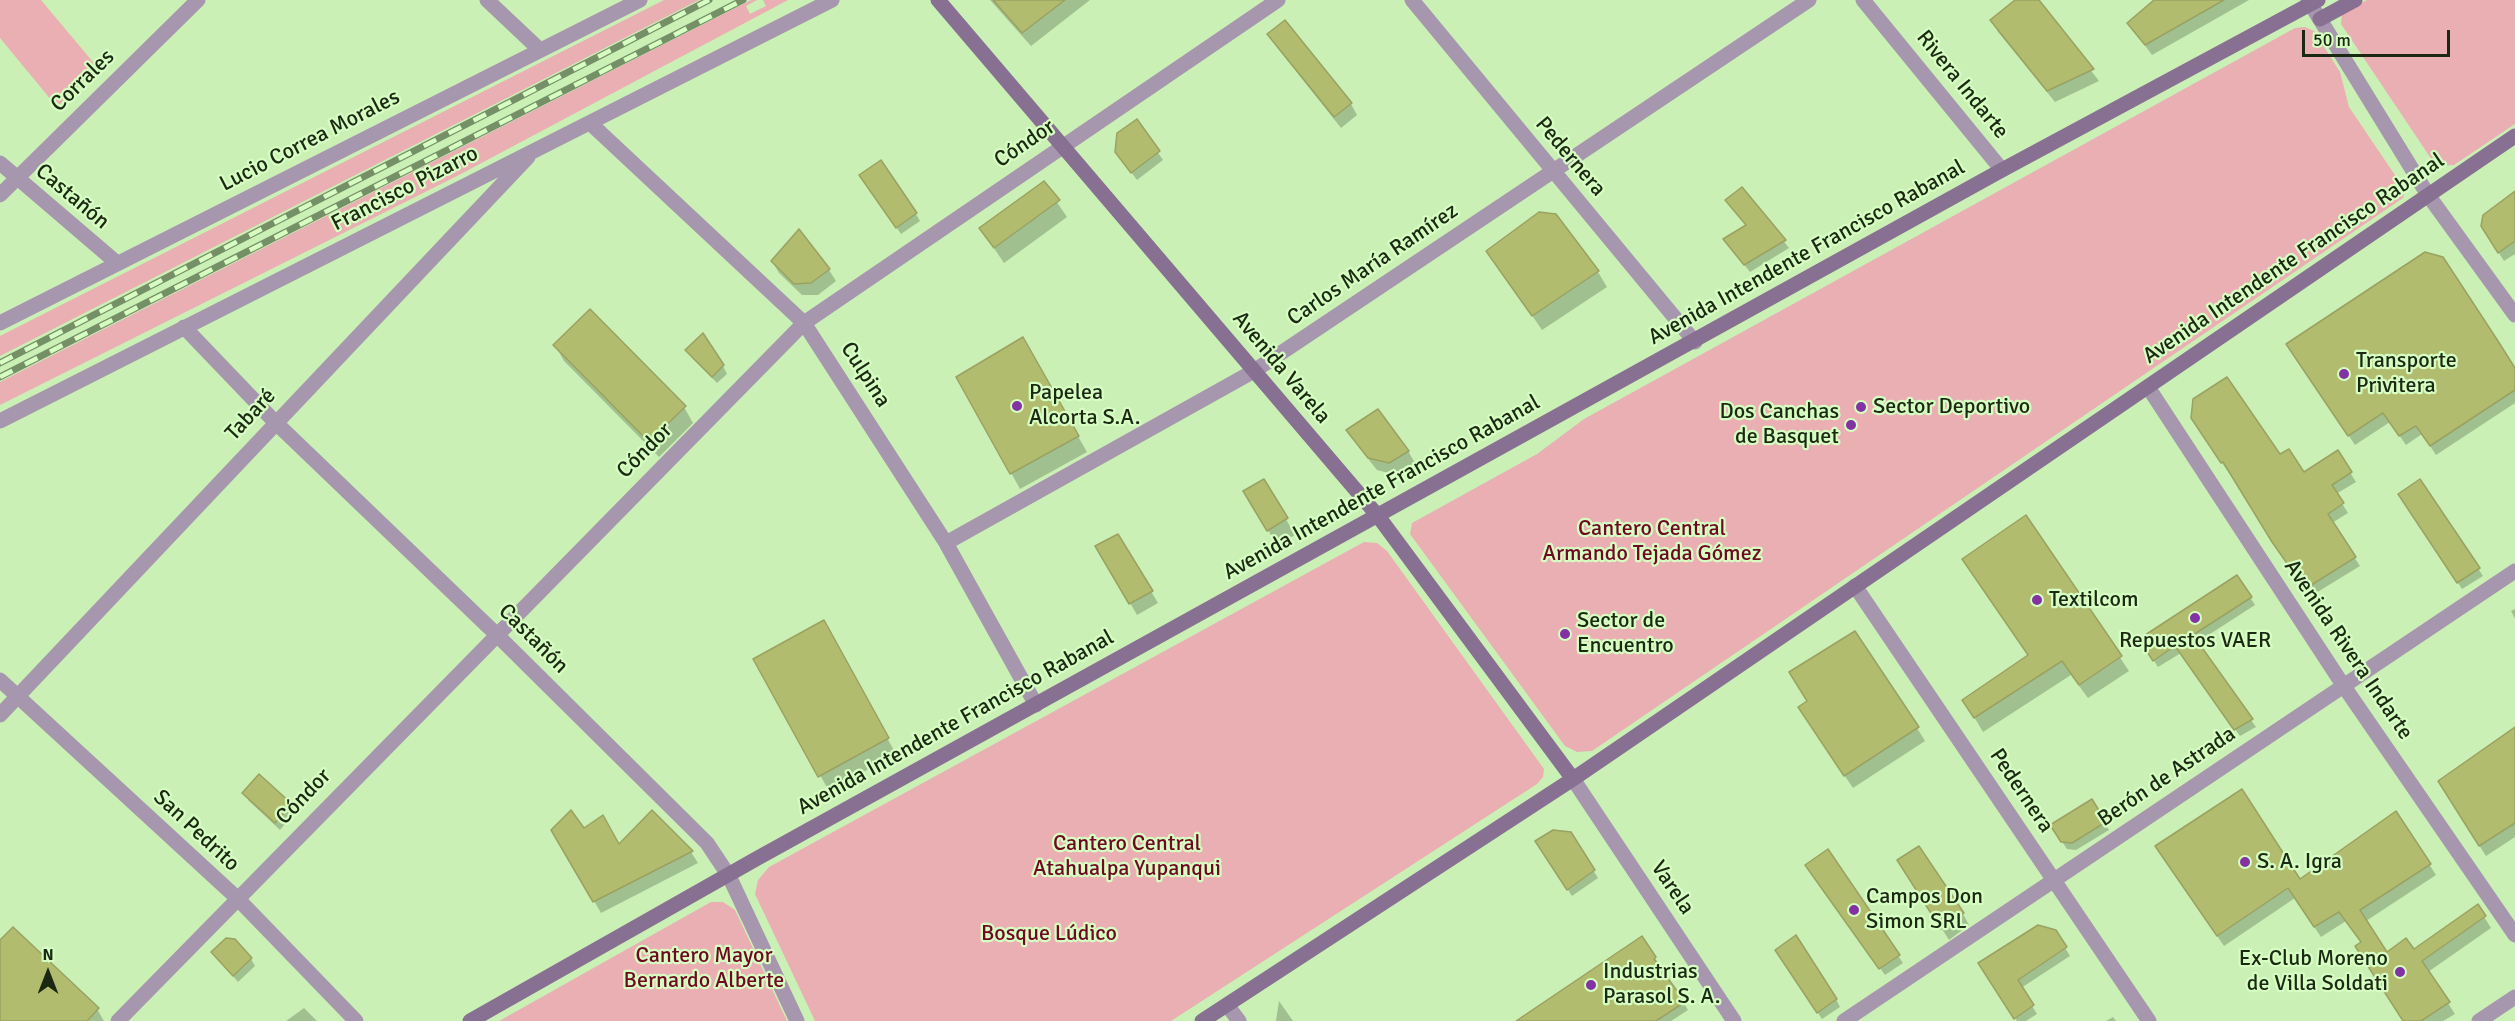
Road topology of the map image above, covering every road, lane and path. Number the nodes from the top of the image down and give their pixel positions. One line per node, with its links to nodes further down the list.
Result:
1 (198, 0): 21 (street, Corrales)
2 (487, 0): 13 (street)
3 (640, 0): 13 (street, Lucio Correa Morales)
4 (832, 0): 14 (street, Francisco Pizarro)
5 (938, 0): 16 (main road, Avenida Varela)
6 (1278, 0): 16 (street, Cóndor)
7 (1412, 0): 20 (street, Pedernera)
8 (1809, 0): 20 (street, Carlos María Ramírez)
9 (1863, 0): 19 (street, Rivera Indarte)
10 (2355, 0): 12 (main road)
11 (2312, 1): 12 (street); 19 (main road, Avenida Intendente Francisco Rabanal)
12 (2320, 19): 23 (street)
13 (540, 50): 24 (street, Lucio Correa Morales)
14 (590, 123): 17 (street, Francisco Pizarro); 26 (street, Culpina)
15 (2515, 136): 23 (main road, Avenida Intendente Francisco Rabanal)
16 (1063, 145): 26 (street, Cóndor); 30 (main road, Avenida Varela)
17 (536, 148): 28 (street, Francisco Pizarro); 33 (street, Tabaré)
18 (0, 163): 21 (street, Castañón)
19 (2002, 170): 29 (main road, Avenida Intendente Francisco Rabanal)
20 (1552, 171): 29 (street, Pedernera); 30 (street, Carlos María Ramírez)
21 (15, 178): 22 (street, Corrales); 24 (street, Castañón)
22 (0, 195)
23 (2428, 195): 25 (street); 31 (main road, Avenida Intendente Francisco Rabanal)
24 (117, 263): 27 (street, Lucio Correa Morales)
25 (2515, 315)
26 (804, 322): 35 (street, Culpina); 38 (street, Cóndor)
27 (0, 323)
28 (184, 327): 32 (street, Francisco Pizarro); 33 (street, Castañón)
29 (1695, 342): 34 (main road, Avenida Intendente Francisco Rabanal)
30 (1254, 371): 34 (main road, Avenida Varela); 35 (street, Carlos María Ramírez)
31 (2148, 387): 37 (main road, Avenida Intendente Francisco Rabanal); 40 (street, Avenida Rivera Indarte)
32 (0, 421)
33 (275, 422): 38 (street, Castañón); 41 (street, Tabaré)
34 (1378, 516): 42 (main road, Avenida Intendente Francisco Rabanal); 44 (main road, Avenida Varela)
35 (946, 543): 42 (street, Culpina)
36 (2515, 571): 40 (street, Berón de Astrada)
37 (1855, 586): 44 (main road, Avenida Intendente Francisco Rabanal); 46 (street, Pedernera)
38 (496, 634): 45 (street, Castañón); 47 (street, Cóndor)
39 (0, 680): 41 (street, San Pedrito)
40 (2343, 686): 46 (street, Berón de Astrada); 48 (street, Avenida Rivera Indarte)
41 (17, 697): 43 (street, Tabaré); 47 (street, San Pedrito)
42 (1036, 705): 45 (main road, Avenida Intendente Francisco Rabanal)
43 (0, 715)
44 (1573, 779): 50 (main road, Avenida Intendente Francisco Rabanal); 57 (street, Varela)
45 (729, 876): 53 (main road, Avenida Intendente Francisco Rabanal); 54 (street, Castañón)
46 (2054, 880): 58 (street, Berón de Astrada); 59 (street, Pedernera)
47 (237, 898): 51 (street, Cóndor); 52 (street, San Pedrito)
48 (2515, 935)
49 (2515, 997): 60 (street)
50 (1227, 1005): 55 (main road, Avenida Intendente Francisco Rabanal); 56 (street)
51 (118, 1021)
52 (356, 1021)
53 (470, 1021)
54 (797, 1021)
55 (1202, 1021)
56 (1239, 1021)
57 (1734, 1021)
58 (1844, 1021)
59 (2149, 1021)
60 (2479, 1021)

